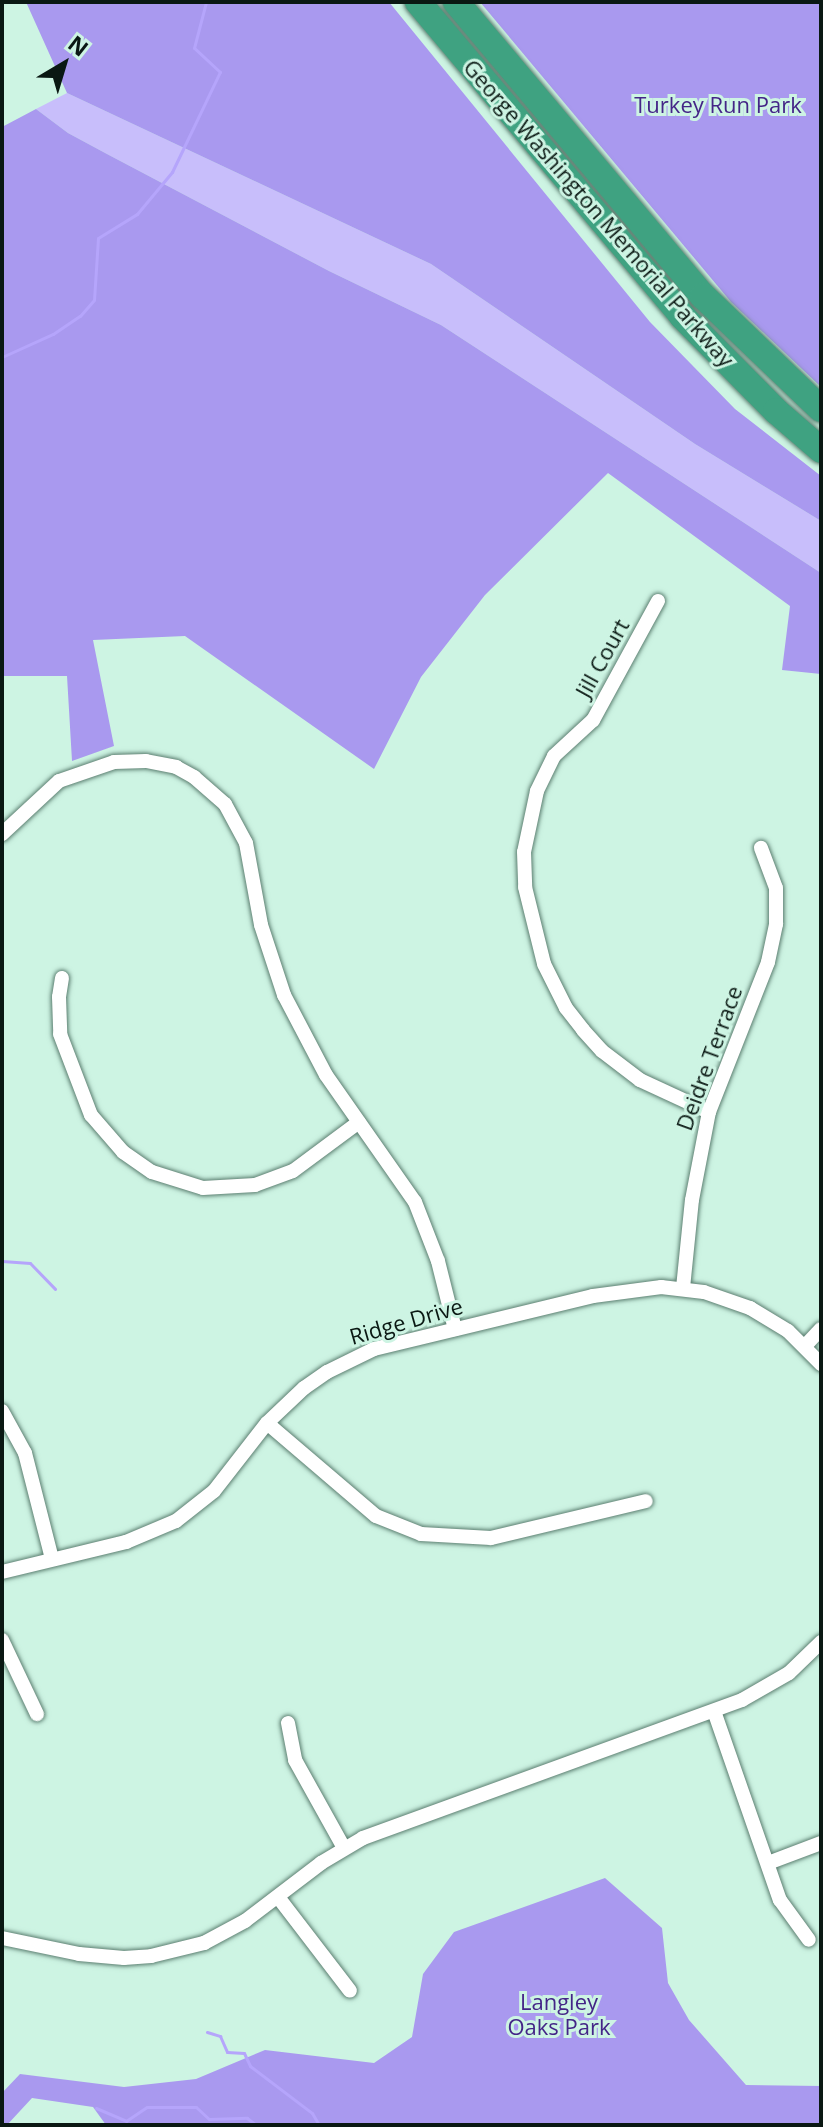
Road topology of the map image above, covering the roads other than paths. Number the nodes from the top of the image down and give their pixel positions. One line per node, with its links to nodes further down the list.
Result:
1 (418, 2): 4 (highway, George Washington Memorial Parkway)
2 (456, 2): 3 (highway, George Washington Memorial Parkway)
3 (821, 409)
4 (821, 450)
5 (658, 601): 9 (street, Jill Court)
6 (2, 834): 10 (street)
7 (761, 848): 9 (street, Deidre Terrace)
8 (62, 978): 10 (street)
9 (709, 1112): 11 (street, Deidre Terrace)
10 (359, 1122): 12 (street)
11 (683, 1288): 12 (street, Ridge Drive); 14 (street, Ridge Drive)
12 (455, 1329): 17 (street, Ridge Drive)
13 (821, 1329): 14 (street)
14 (805, 1346): 15 (street, Ridge Drive)
15 (821, 1364)
16 (2, 1411): 19 (street)
17 (267, 1423): 18 (street); 19 (street, Ridge Drive)
18 (646, 1501)
19 (52, 1559): 20 (street, Ridge Drive)
20 (2, 1572)
21 (2, 1640): 24 (street)
22 (821, 1642): 23 (street)
23 (714, 1711): 27 (street); 28 (street)
24 (37, 1714)
25 (288, 1723): 27 (street)
26 (821, 1843): 28 (street)
27 (344, 1848): 29 (street)
28 (768, 1863): 31 (street)
29 (278, 1897): 30 (street); 32 (street)
30 (2, 1938)
31 (809, 1940)
32 (350, 1991)

